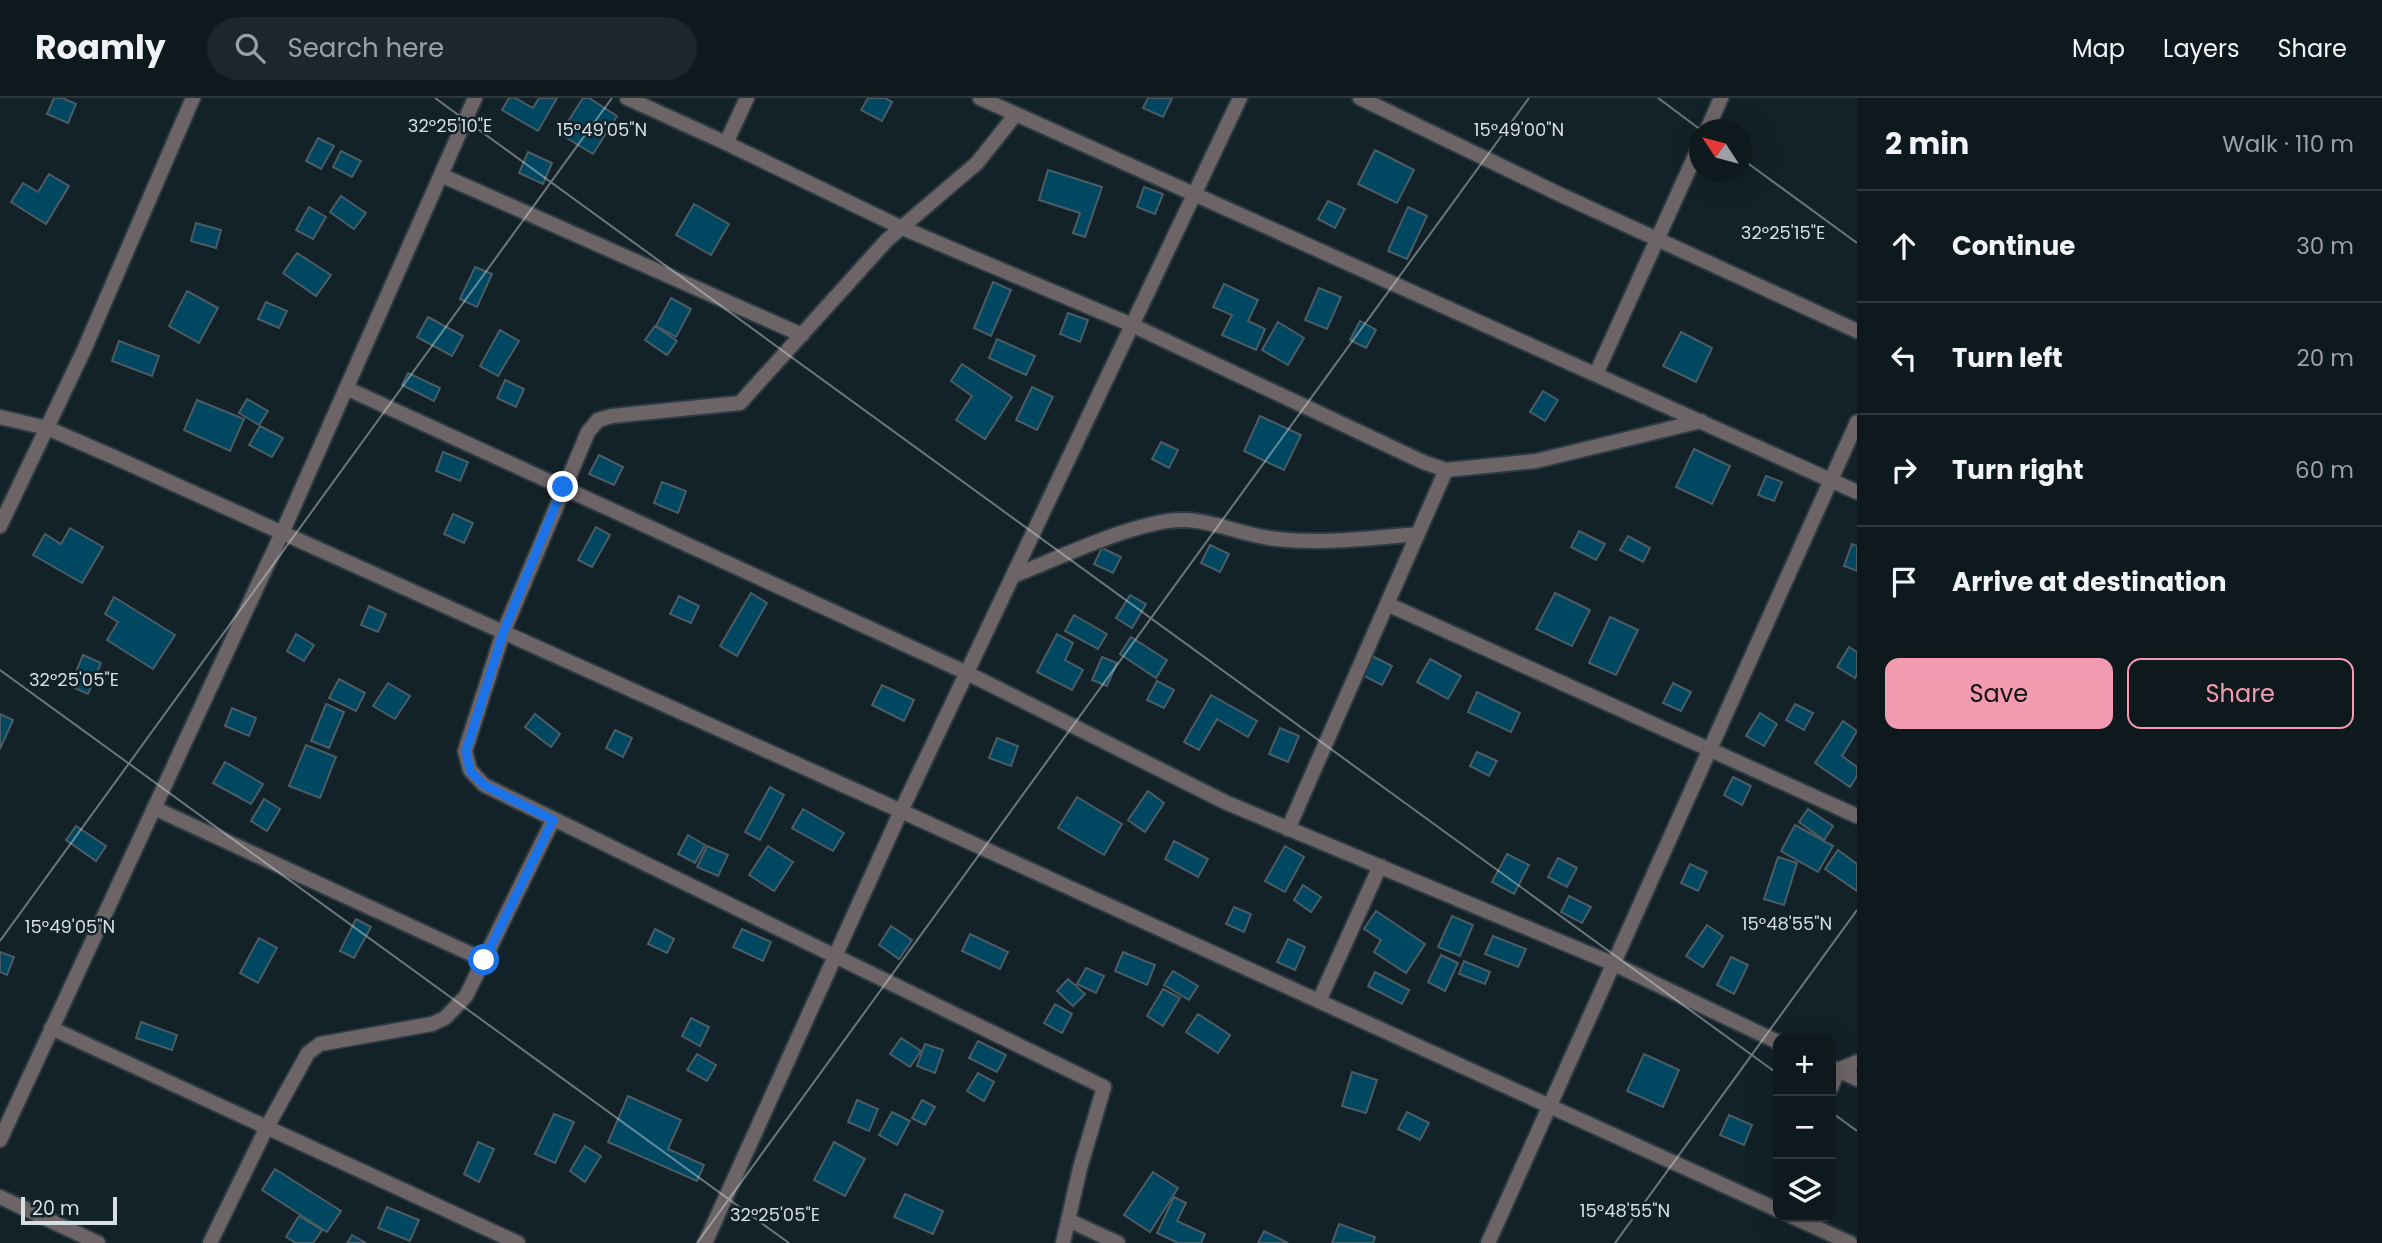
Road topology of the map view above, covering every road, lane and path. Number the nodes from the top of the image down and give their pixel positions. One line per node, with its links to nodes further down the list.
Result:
1 (193, 98): 25 (street)
2 (475, 98): 13 (street)
3 (627, 98): 11 (street)
4 (747, 98): 11 (street)
5 (980, 98): 9 (street)
6 (1240, 98): 14 (street)
7 (1360, 98): 16 (street)
8 (1721, 98): 10 (street)
9 (1016, 114): 14 (street); 15 (street)
10 (1712, 119)
11 (726, 143): 15 (street)
12 (1689, 167): 16 (street)
13 (441, 176): 19 (street); 21 (street)
14 (1194, 194): 17 (street); 20 (street)
15 (900, 228): 17 (street); 19 (street)
16 (1656, 240): 18 (street); 20 (street)
17 (1132, 325): 26 (street); 33 (street)
18 (1857, 331)
19 (802, 335): 28 (street)
20 (1596, 374): 23 (street)
21 (348, 389): 28 (street); 31 (street)
22 (0, 417): 25 (street)
23 (1701, 421): 26 (street); 27 (street)
24 (1857, 422): 27 (street)
25 (47, 428): 30 (street); 31 (street)
26 (1446, 470): 32 (street)
27 (1831, 480): 29 (street); 37 (street)
28 (563, 487): 35 (street); 36 (street)
29 (1857, 492)
30 (0, 526)
31 (282, 533): 35 (street); 38 (street)
32 (1418, 534): 33 (street); 34 (street)
33 (1013, 576): 36 (street)
34 (1387, 604): 37 (street); 42 (street)
35 (503, 633): 39 (street); 41 (street)
36 (967, 673): 39 (street); 42 (street)
37 (1710, 750): 40 (street); 46 (street)
38 (154, 808): 45 (street); 48 (street)
39 (901, 811): 44 (street); 47 (street)
40 (1857, 816)
41 (553, 820): 44 (street); 45 (street)
42 (1288, 829): 43 (street)
43 (1380, 866): 46 (street); 47 (street)
44 (835, 957): 59 (street); 64 (street)
45 (484, 960): 55 (street)
46 (1614, 964): 49 (street); 54 (street)
47 (1319, 1001): 54 (street)
48 (51, 1028): 55 (street); 56 (street)
49 (1773, 1040)
50 (1857, 1062): 51 (street)
51 (1836, 1068)
52 (1836, 1070): 53 (street)
53 (1857, 1079)
54 (1550, 1106): 58 (street); 67 (street)
55 (267, 1127): 62 (street); 63 (street)
56 (0, 1140)
57 (0, 1196): 61 (street)
58 (1773, 1208)
59 (1068, 1220): 65 (street); 66 (street)
60 (1804, 1222): 68 (street)
61 (98, 1243)
62 (210, 1243)
63 (518, 1243)
64 (705, 1243)
65 (1063, 1243)
66 (1118, 1243)
67 (1488, 1243)
68 (1850, 1243)

